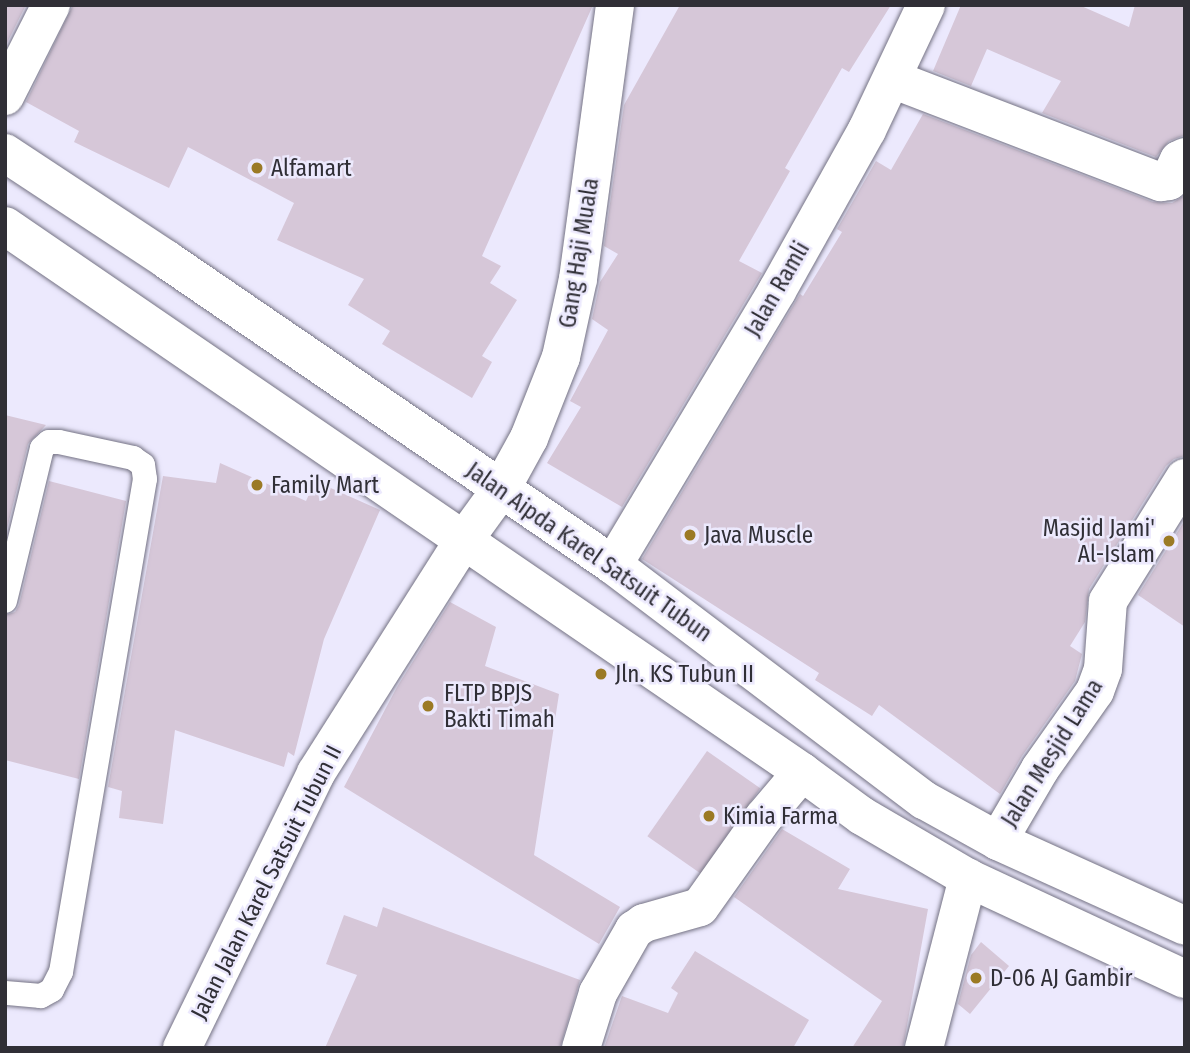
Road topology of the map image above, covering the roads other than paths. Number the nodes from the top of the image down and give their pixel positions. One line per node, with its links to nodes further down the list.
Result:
1 (51, 5): 5 (street)
2 (615, 5): 10 (street, Gang Haji Muala)
3 (926, 5): 4 (street, Jalan Ramli)
4 (892, 79): 7 (street); 12 (street, Jalan Ramli)
5 (5, 96)
6 (5, 153): 10 (street, Jalan Aipda Karel Satsuit Tubun)
7 (1185, 157)
8 (5, 226): 11 (street)
9 (1185, 478): 15 (street, Jalan Mesjid Lama)
10 (501, 489): 11 (street, Gang Haji Muala); 12 (street, Jalan Aipda Karel Satsuit Tubun)
11 (464, 540): 14 (street); 20 (street, Jalan Jalan Karel Satsuit Tubun II)
12 (613, 565): 15 (street, Jalan Aipda Karel Satsuit Tubun)
13 (5, 601): 19 (lane)
14 (802, 772): 16 (street); 21 (street)
15 (998, 841): 17 (street, Jalan Aipda Karel Satsuit Tubun)
16 (968, 878): 18 (street); 22 (street)
17 (1185, 926)
18 (1185, 979)
19 (5, 993)
20 (183, 1048)
21 (581, 1048)
22 (925, 1048)

